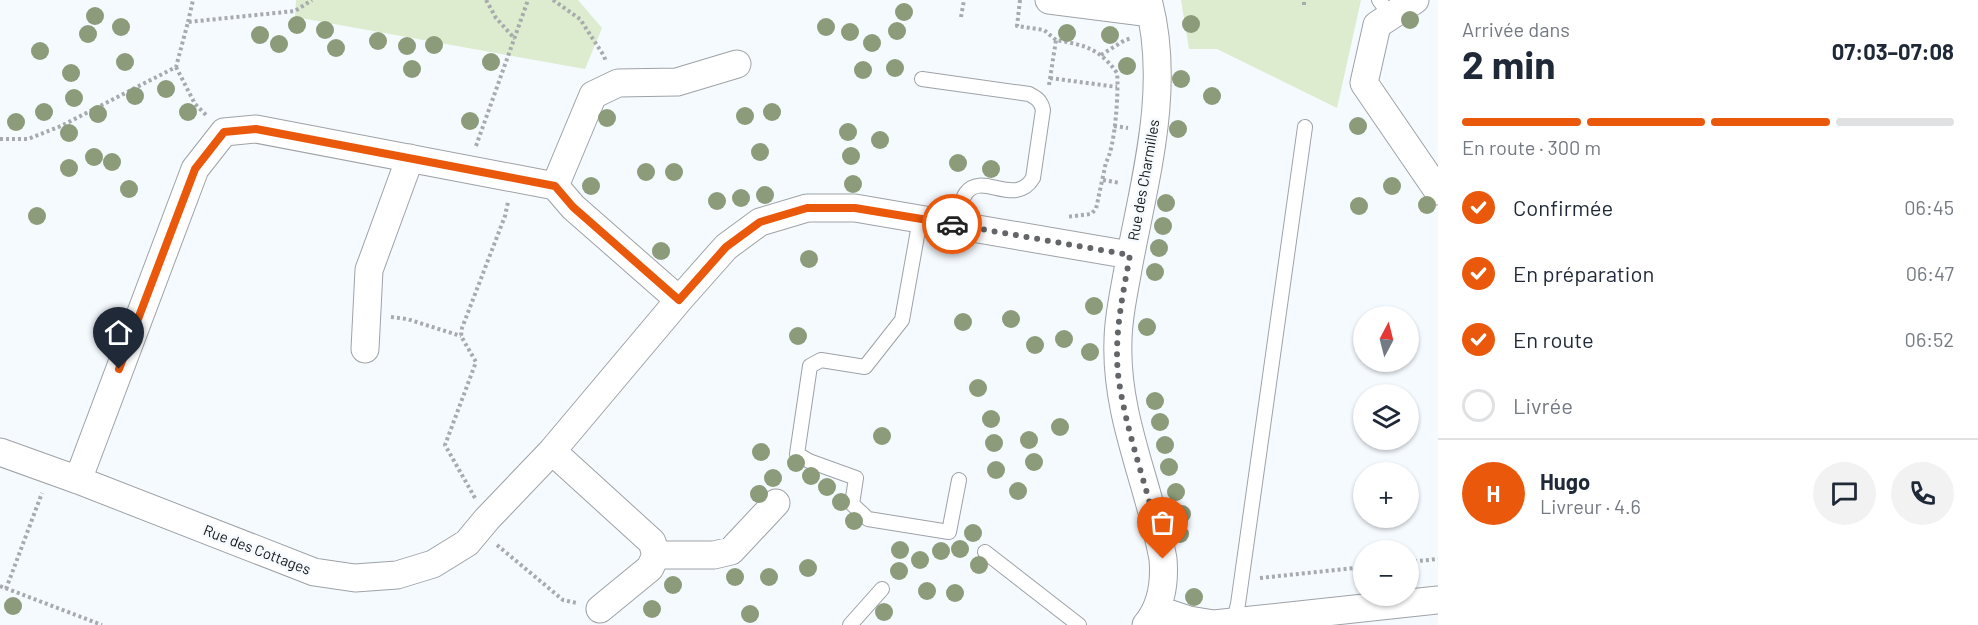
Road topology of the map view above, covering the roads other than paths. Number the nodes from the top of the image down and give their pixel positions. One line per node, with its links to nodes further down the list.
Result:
1 (1049, 0): 3 (street, Rue des Charmilles)
2 (1415, 0): 4 (street)
3 (1149, 7): 13 (street, Rue des Charmilles)
4 (1385, 8): 10 (street)
5 (737, 64): 9 (street)
6 (922, 79): 12 (lane)
7 (1305, 127): 28 (lane)
8 (410, 158): 9 (street); 15 (street); 18 (street)
9 (555, 186): 14 (street)
10 (1438, 191)
11 (920, 219): 12 (street, Rue des Cottages); 14 (street, Rue des Cottages); 19 (lane)
12 (958, 226): 13 (street, Rue des Cottages)
13 (1130, 255): 27 (street, Rue des Charmilles)
14 (679, 300): 16 (street, Rue des Cottages)
15 (365, 349)
16 (552, 451): 18 (street, Rue des Cottages); 22 (street)
17 (0, 452): 18 (street, Rue des Cottages)
18 (78, 480)
19 (959, 480)
20 (776, 503): 22 (street)
21 (985, 552): 30 (lane)
22 (656, 555): 25 (street)
23 (882, 589): 29 (lane)
24 (1438, 600): 26 (street)
25 (600, 609)
26 (1394, 615): 28 (street)
27 (1151, 617): 28 (street)
28 (1233, 623)
29 (850, 625)
30 (1079, 625)

